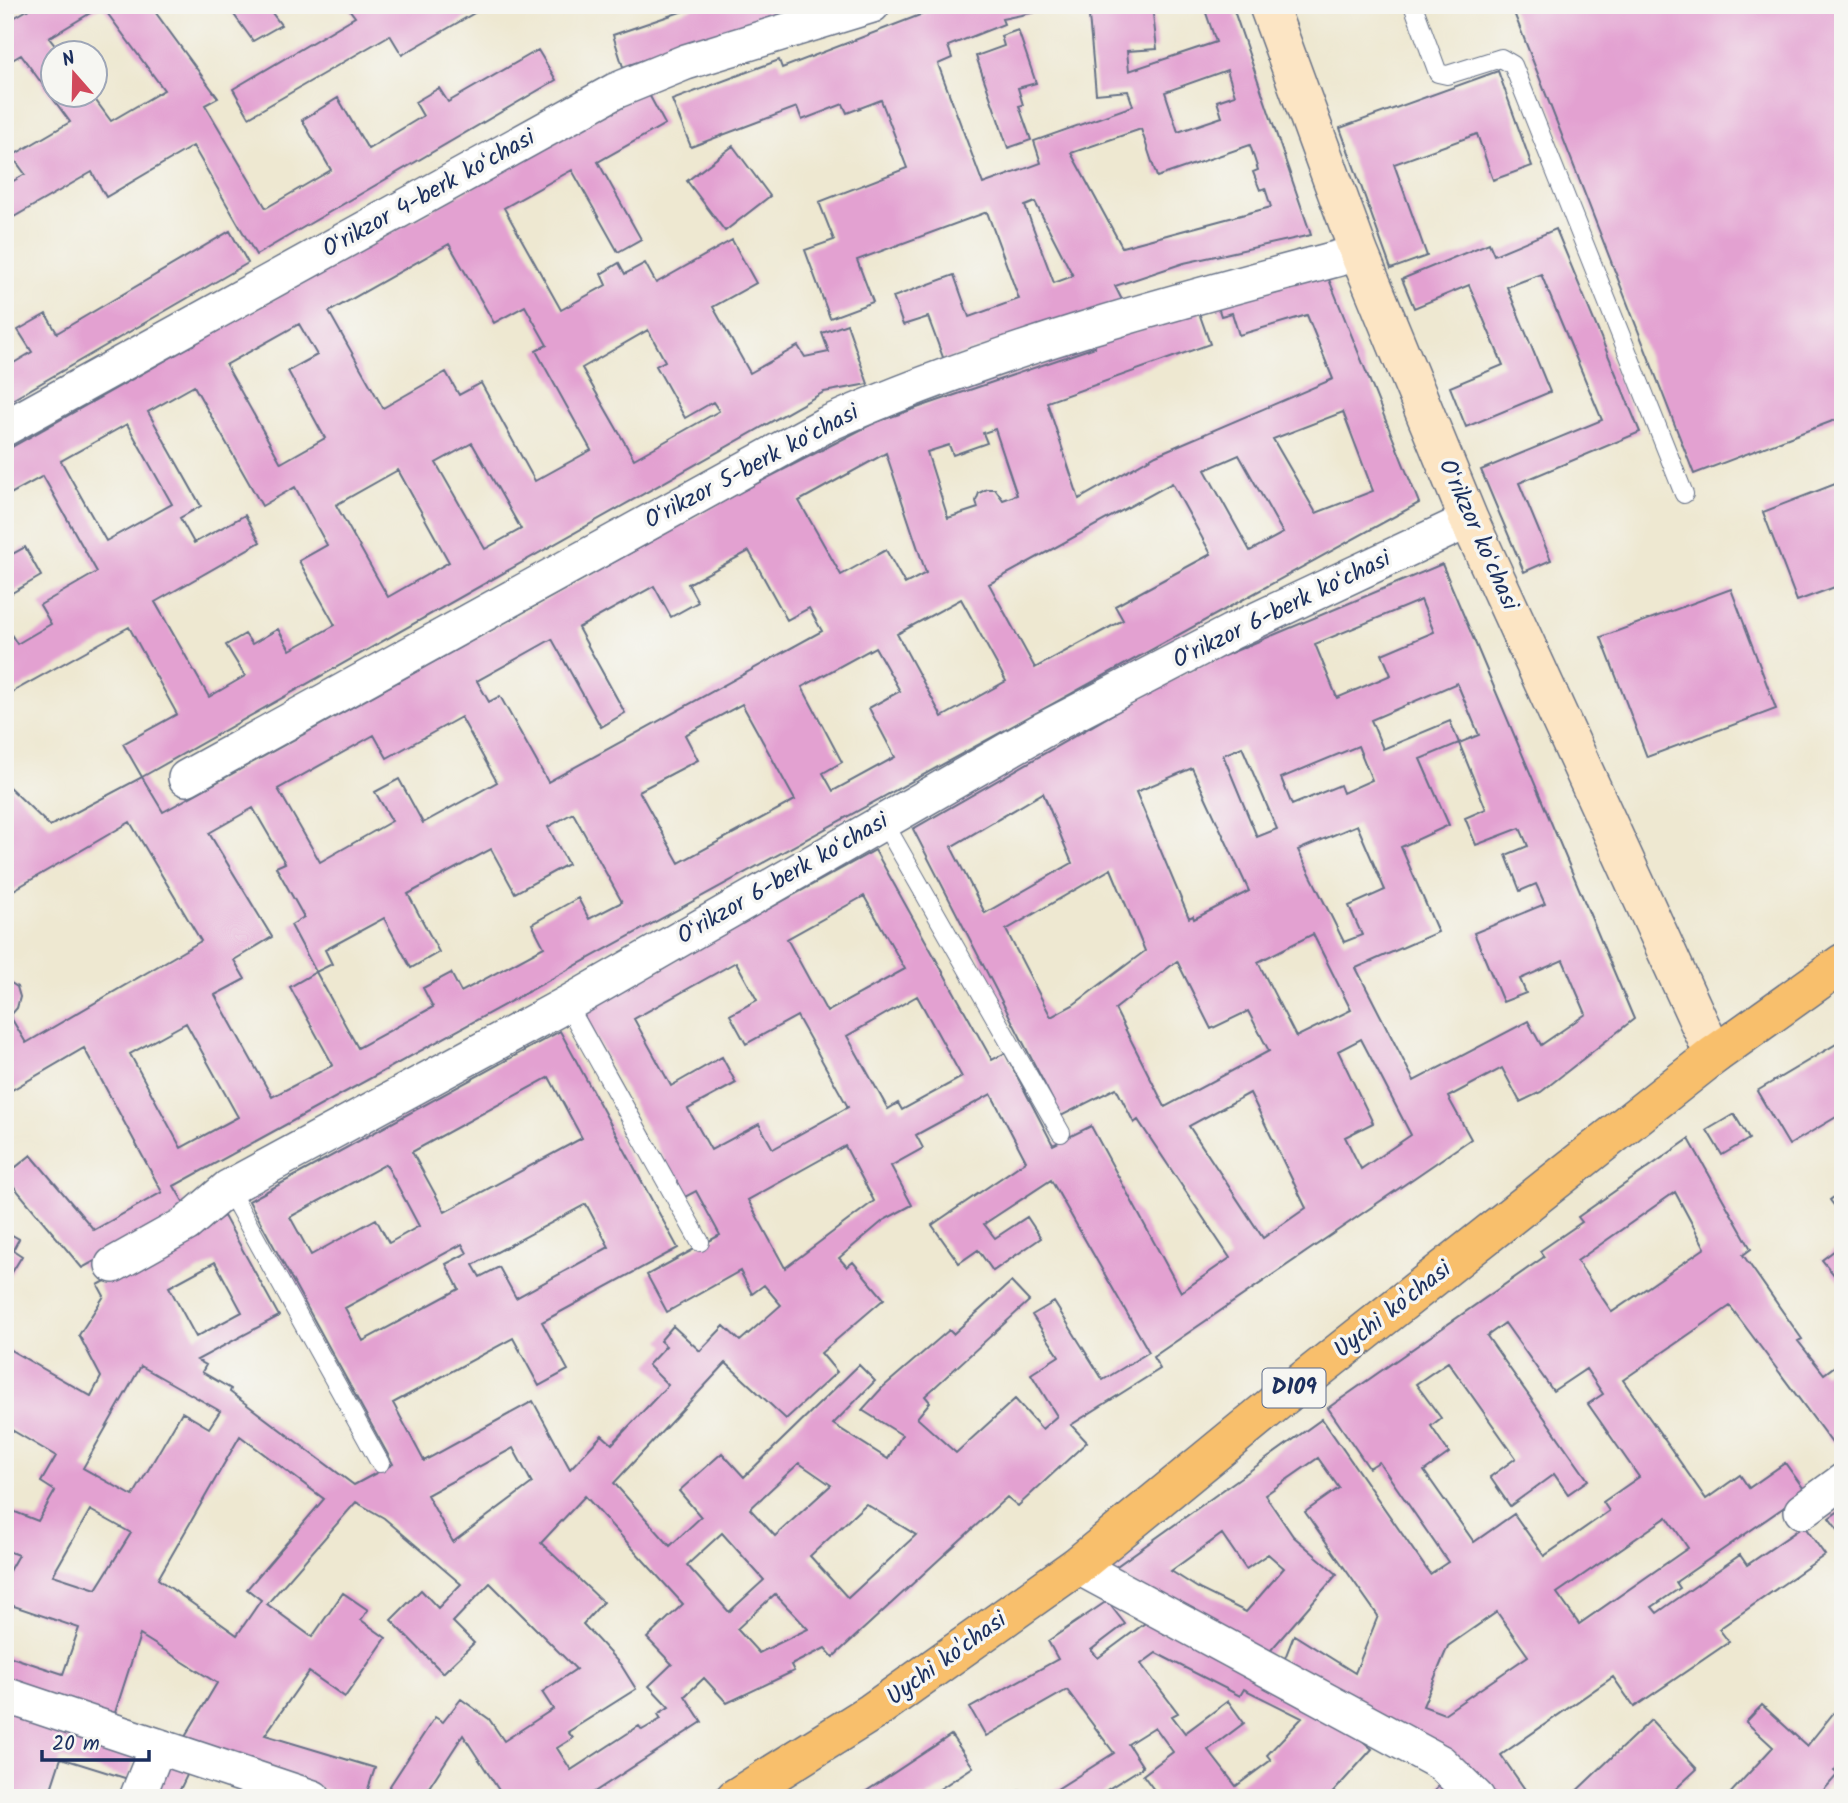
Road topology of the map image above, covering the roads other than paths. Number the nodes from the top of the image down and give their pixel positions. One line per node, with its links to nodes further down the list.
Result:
1 (872, 5): 5 (street, Oʻrikzor 4-berk koʻchasi)
2 (1268, 5): 4 (main road, Oʻrikzor koʻchasi)
3 (1413, 5): 6 (lane)
4 (1359, 253): 7 (main road, Oʻrikzor koʻchasi); 8 (street, Oʻrikzor 5-berk koʻchasi)
5 (5, 428)
6 (1684, 494)
7 (1469, 520): 9 (street, Oʻrikzor 6-berk koʻchasi); 12 (main road, Oʻrikzor koʻchasi)
8 (186, 778)
9 (883, 821): 11 (street, Oʻrikzor 6-berk koʻchasi); 13 (lane)
10 (1843, 963): 12 (main road, Uychi ko'chasi / D109)
11 (567, 1004): 14 (street, Oʻrikzor 6-berk koʻchasi); 15 (lane)
12 (1714, 1055): 20 (main road, Uychi ko'chasi / D109)
13 (1061, 1133)
14 (228, 1188): 16 (street, Oʻrikzor 6-berk koʻchasi); 17 (lane)
15 (700, 1241)
16 (113, 1265)
17 (380, 1463)
18 (1843, 1481): 19 (street)
19 (1801, 1511)
20 (1077, 1566): 25 (main road, Uychi ko'chasi / D109); 26 (street)
21 (5, 1695): 22 (street)
22 (158, 1746): 23 (street); 24 (street)
23 (137, 1798)
24 (313, 1798)
25 (735, 1798)
26 (1477, 1798)

